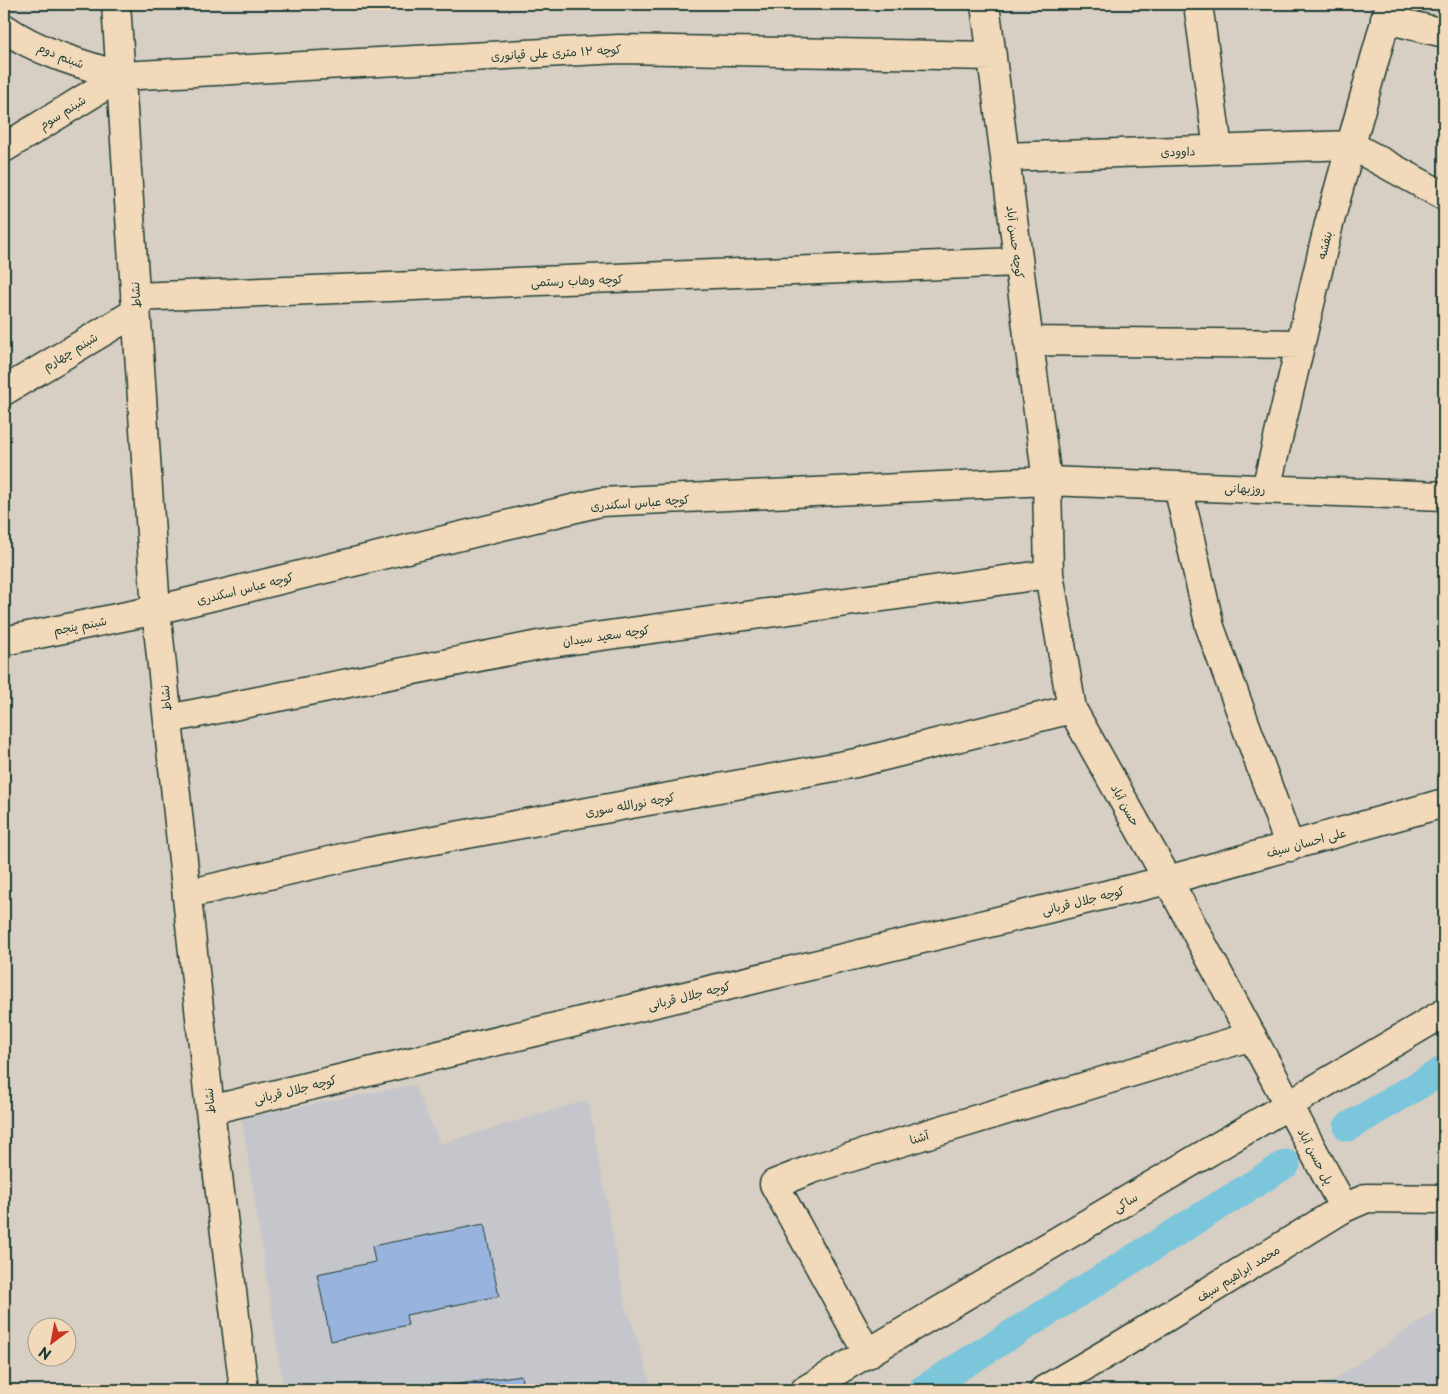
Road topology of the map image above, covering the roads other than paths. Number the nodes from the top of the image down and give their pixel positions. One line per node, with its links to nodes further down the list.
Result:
1 (116, 4): 8 (street, نشاط)
2 (985, 4): 7 (street, کوچه حسن آباد)
3 (1198, 4): 11 (street)
4 (1388, 11): 6 (street); 9 (street, بنفشه)
5 (4, 28): 8 (street, شبنم دوم)
6 (1444, 33)
7 (992, 56): 8 (street, کوچه ۱۲ متری علی قپانوری); 12 (street, کوچه حسن آباد)
8 (121, 76): 10 (street, شبنم سوم); 15 (street, نشاط)
9 (1351, 145): 11 (street, داوودی); 13 (street); 17 (street, بنفشه)
10 (4, 148)
11 (1218, 149): 12 (street, داوودی)
12 (1005, 157): 14 (street, کوچه حسن آباد)
13 (1444, 196)
14 (1018, 262): 15 (street, کوچه وهاب رستمی); 16 (street, کوچه حسن آباد)
15 (136, 304): 18 (street, شبنم چهارم); 24 (street, نشاط)
16 (1028, 341): 17 (street); 19 (street, کوچه حسن آباد)
17 (1300, 344): 21 (street, بنفشه)
18 (4, 391)
19 (1047, 481): 20 (street, روزبهانی); 23 (street, حسن آباد); 24 (street, کوچه عباس اسکندری)
20 (1178, 486): 21 (street, روزبهانی); 29 (street)
21 (1266, 489): 22 (street, روزبهانی)
22 (1444, 496)
23 (1049, 574): 26 (street, حسن آباد); 27 (street, کوچه سعید سیدان)
24 (156, 610): 25 (street, شبنم پنجم); 27 (street, نشاط)
25 (4, 640)
26 (1072, 709): 30 (street, حسن آباد); 31 (street, کوچه نورالله سوری)
27 (168, 719): 31 (street, نشاط)
28 (1444, 803): 29 (street, علی احسان سیف)
29 (1290, 847): 30 (street, علی احسان سیف)
30 (1168, 880): 33 (street, حسن آباد); 35 (street, کوچه جلال قربانی)
31 (187, 894): 35 (street, نشاط)
32 (1444, 1013): 34 (street, ساکی)
33 (1252, 1036): 34 (street, حسن آباد); 38 (street, آشنا)
34 (1289, 1105): 37 (street, پل حسن آباد); 38 (street, ساکی)
35 (210, 1110): 39 (street, نشاط)
36 (1444, 1199): 37 (street, محمد ابراهیم سیف)
37 (1344, 1208): 41 (street, محمد ابراهیم سیف)
38 (868, 1354): 40 (street, ساکی)
39 (244, 1390)
40 (805, 1390)
41 (1044, 1390)

